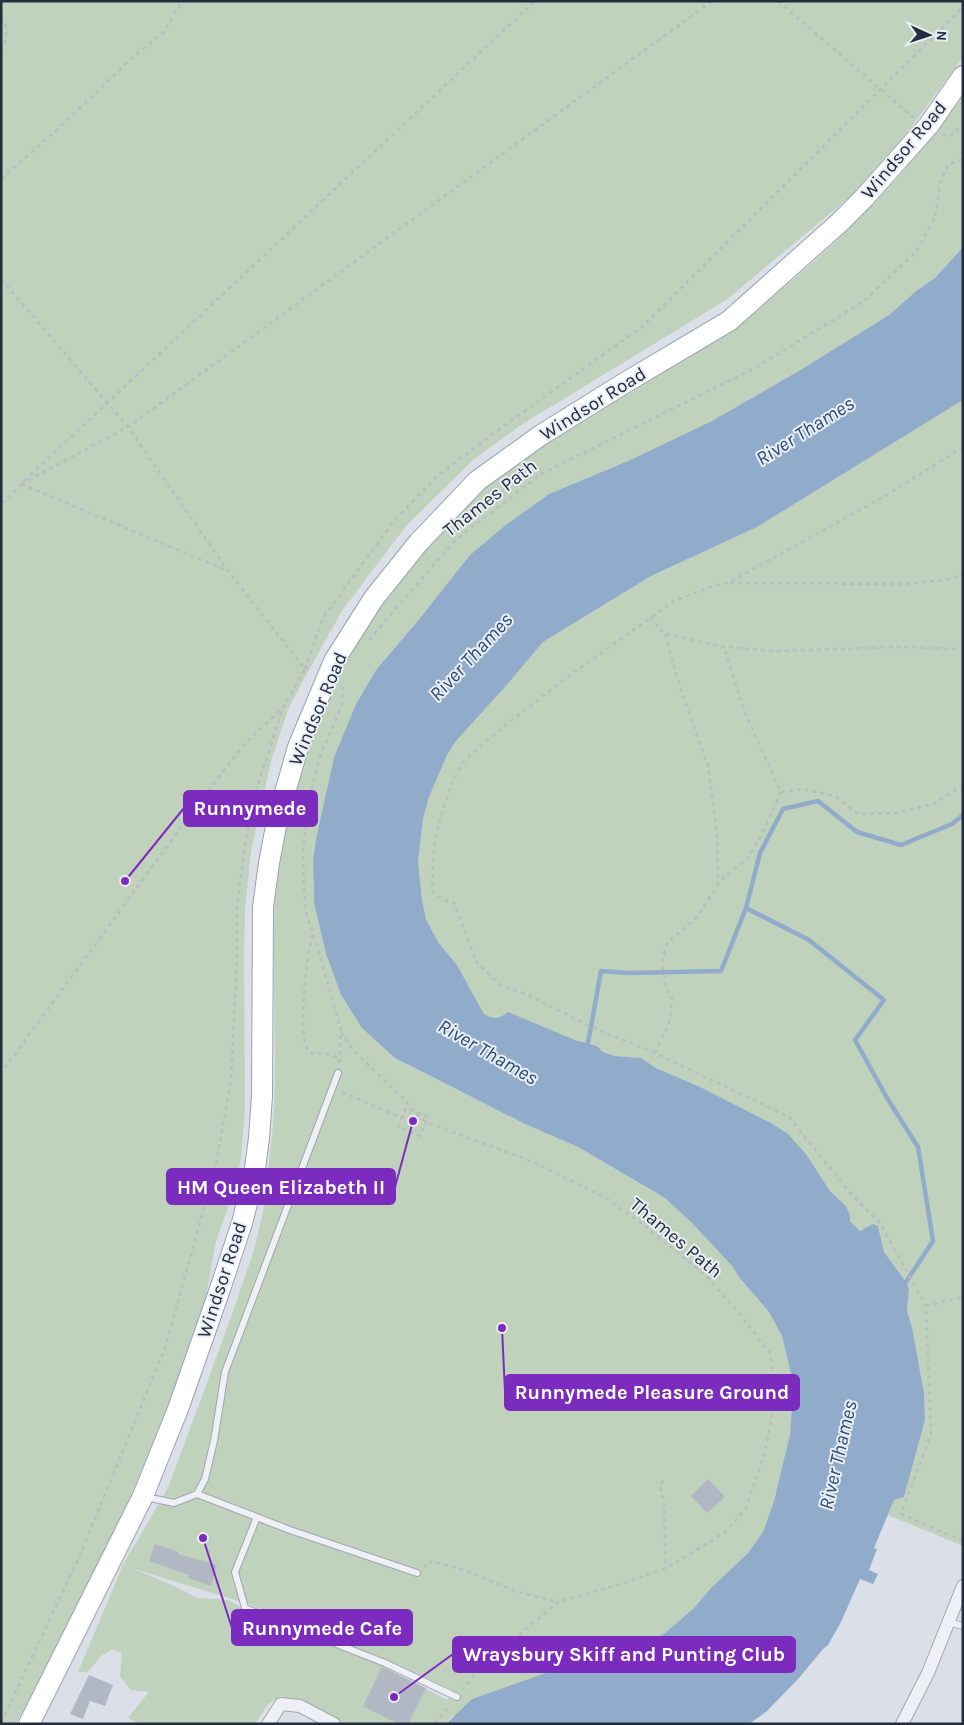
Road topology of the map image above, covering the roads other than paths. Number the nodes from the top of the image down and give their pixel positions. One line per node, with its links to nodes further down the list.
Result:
1 (963, 76): 4 (main road, Windsor Road)
2 (338, 1074): 3 (lane)
3 (197, 1494): 4 (lane); 5 (lane)
4 (143, 1496): 11 (main road, Windsor Road)
5 (257, 1518): 6 (lane); 10 (lane)
6 (417, 1573)
7 (963, 1586): 8 (street)
8 (948, 1622): 9 (lane); 14 (street)
9 (963, 1626)
10 (456, 1697)
11 (32, 1723)
12 (268, 1724): 13 (street)
13 (334, 1724)
14 (902, 1724)

